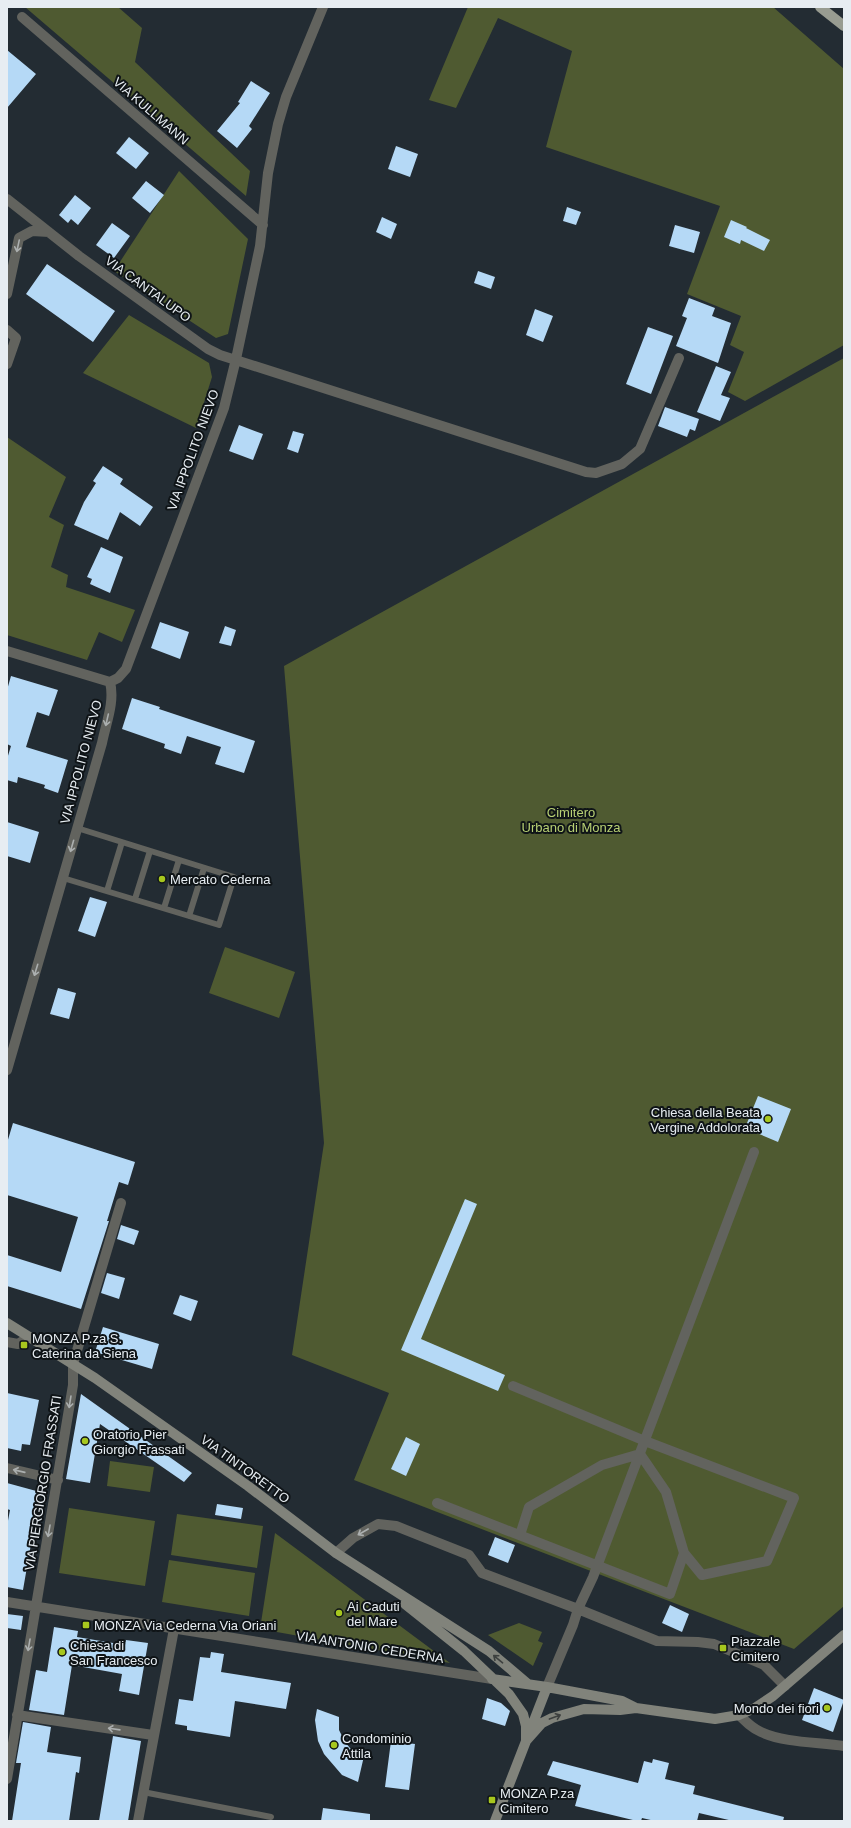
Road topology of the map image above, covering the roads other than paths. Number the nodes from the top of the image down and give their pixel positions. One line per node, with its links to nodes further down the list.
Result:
1 (323, 7): 6 (street, VIA IPPOLITO NIEVO)
2 (820, 7): 4 (main road)
3 (22, 17): 6 (street, VIA KULLMANN)
4 (844, 26)
5 (7, 199): 7 (street, VIA CANTALUPO)
6 (263, 225): 11 (street, VIA IPPOLITO NIEVO)
7 (49, 232): 8 (street, one-way to 8); 11 (street, VIA CANTALUPO)
8 (7, 294)
9 (7, 330): 12 (street)
10 (679, 358): 11 (street)
11 (236, 359): 14 (street, VIA IPPOLITO NIEVO)
12 (7, 364)
13 (7, 651): 14 (street)
14 (110, 682): 15 (street, VIA IPPOLITO NIEVO, one-way to 15)
15 (77, 828): 16 (lane); 20 (street, VIA IPPOLITO NIEVO, one-way to 20)
16 (122, 842): 17 (lane); 21 (lane)
17 (150, 851): 18 (lane); 22 (lane)
18 (179, 860): 19 (lane); 23 (lane)
19 (204, 868): 24 (lane); 24 (lane)
20 (63, 878): 21 (lane); 25 (street, VIA IPPOLITO NIEVO, one-way to 25)
21 (107, 891): 22 (lane)
22 (135, 899): 23 (lane)
23 (164, 908): 24 (lane)
24 (189, 916)
25 (7, 1070)
26 (754, 1152): 33 (street)
27 (121, 1203): 31 (street, VIA PIERGIORGIO FRASSATI)
28 (7, 1323): 29 (street, VIA TINTORETTO)
29 (29, 1337): 30 (street); 31 (street, VIA TINTORETTO)
30 (7, 1342)
31 (73, 1364): 36 (street, VIA PIERGIORGIO FRASSATI, one-way to 36); 39 (street, VIA TINTORETTO)
32 (513, 1386): 33 (street)
33 (645, 1441): 34 (street); 40 (street)
34 (640, 1454): 38 (street); 40 (street); 41 (street)
35 (7, 1468): 36 (street, one-way to 35)
36 (58, 1480): 44 (street, VIA PIERGIORGIO FRASSATI, one-way to 44)
37 (437, 1504): 38 (street)
38 (520, 1536): 41 (street)
39 (336, 1553): 42 (street, VIA TINTORETTO); 45 (street, one-way to 39)
40 (684, 1553): 41 (street)
41 (598, 1565): 45 (street)
42 (360, 1570): 48 (street, VIA TINTORETTO); 49 (street, VIA TINTORETTO, one-way to 42)
43 (7, 1602): 44 (street, VIA ANTONIO CEDERNA)
44 (36, 1607): 46 (street, VIA ANTONIO CEDERNA); 53 (street, VIA PIERGIORGIO FRASSATI, one-way to 53)
45 (578, 1609): 50 (street); 51 (street)
46 (174, 1629): 48 (street, VIA ANTONIO CEDERNA); 55 (street)
47 (844, 1635): 50 (street)
48 (492, 1680): 49 (street, VIA TINTORETTO); 56 (street, VIA TINTORETTO)
49 (528, 1684): 51 (street, VIA TINTORETTO)
50 (785, 1686): 54 (street)
51 (547, 1687): 52 (street, VIA TINTORETTO); 56 (street)
52 (636, 1708): 54 (street); 56 (street, one-way to 52)
53 (17, 1715): 55 (street, one-way to 53); 58 (street, VIA PIERGIORGIO FRASSATI)
54 (739, 1715): 57 (street)
55 (153, 1735): 59 (street)
56 (526, 1741): 62 (street)
57 (844, 1746)
58 (7, 1779)
59 (143, 1792): 60 (lane); 61 (street)
60 (271, 1818)
61 (138, 1821)
62 (495, 1821)

